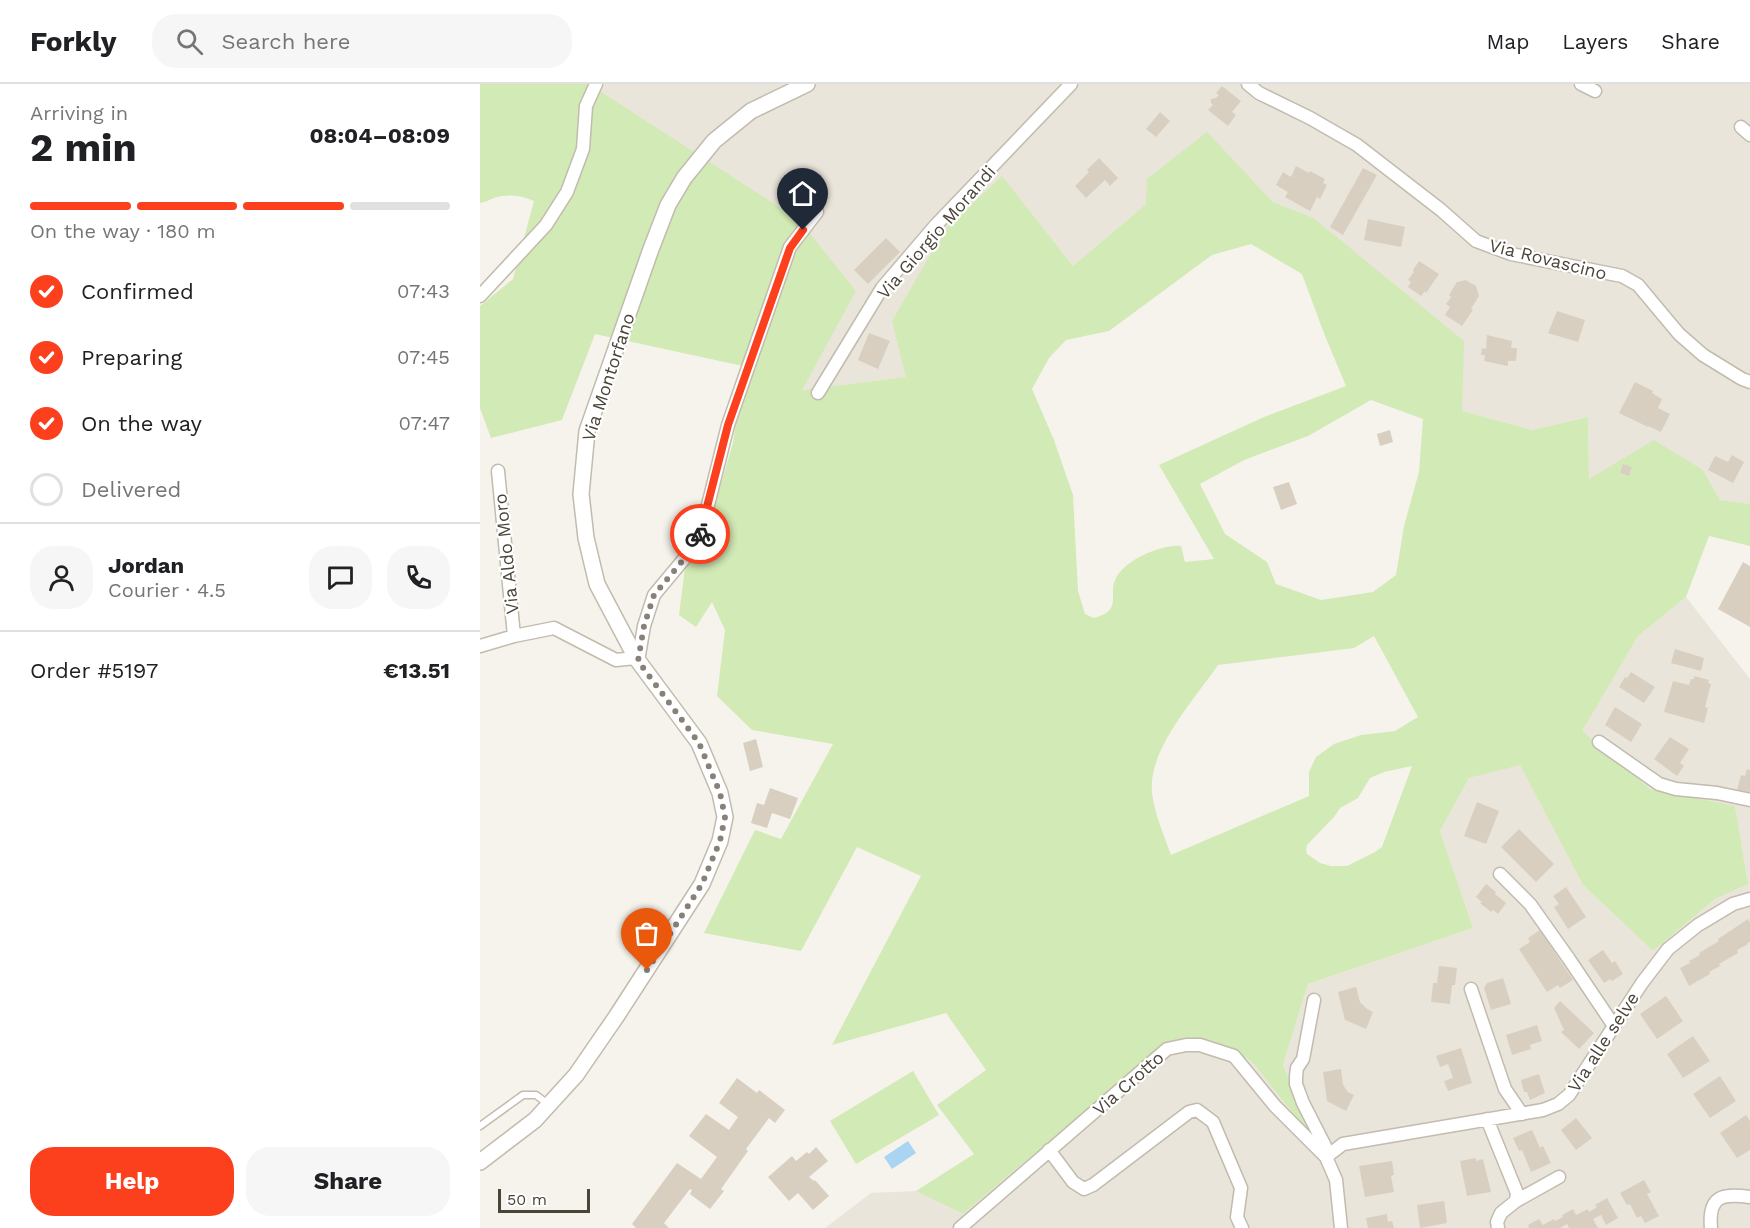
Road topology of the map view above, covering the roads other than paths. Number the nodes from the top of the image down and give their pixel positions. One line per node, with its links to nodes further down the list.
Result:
1 (596, 84): 8 (street)
2 (807, 84): 14 (street, Via Montorfano)
3 (1071, 84): 10 (street, Via Giorgio Morandi)
4 (1248, 84): 9 (street, Via Rovascino)
5 (1581, 84): 6 (street)
6 (1595, 92)
7 (817, 212): 14 (street)
8 (480, 296)
9 (1750, 382)
10 (818, 393)
11 (498, 471): 12 (street, Via Aldo Moro)
12 (514, 636): 13 (street); 14 (street)
13 (480, 646)
14 (637, 659): 22 (street, Via Montorfano)
15 (1599, 742): 16 (street)
16 (1750, 800)
17 (1500, 874): 21 (street)
18 (1750, 899): 21 (street, Via alle selve)
19 (1471, 989): 23 (street)
20 (1314, 1000): 27 (street)
21 (1614, 1026): 23 (street, Via alle selve)
22 (549, 1104): 25 (lane); 28 (street, Via Montorfano)
23 (1522, 1114): 24 (street, Via alle selve)
24 (1487, 1119): 27 (street, Via alle selve); 31 (street)
25 (480, 1126)
26 (1049, 1150): 27 (street, Via Crotto); 32 (street, Via Crotto); 33 (street)
27 (1326, 1157): 34 (street)
28 (480, 1162)
29 (1559, 1177): 31 (street)
30 (1750, 1197): 36 (street)
31 (1516, 1202): 35 (street)
32 (960, 1228)
33 (1242, 1228)
34 (1341, 1228)
35 (1498, 1228)
36 (1711, 1228)

